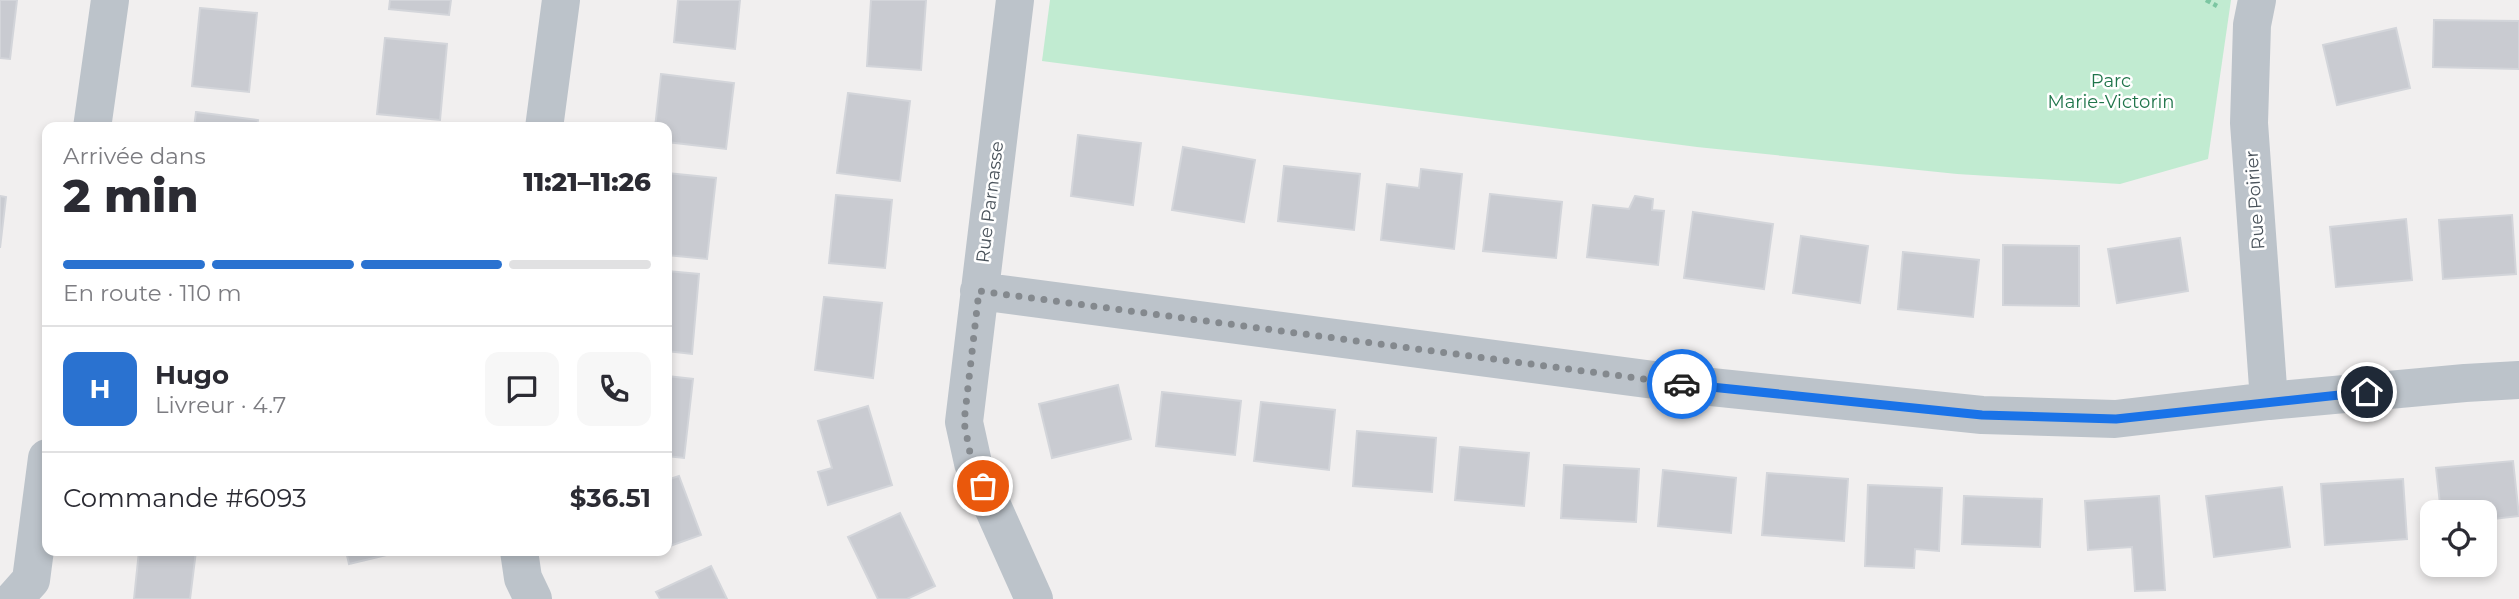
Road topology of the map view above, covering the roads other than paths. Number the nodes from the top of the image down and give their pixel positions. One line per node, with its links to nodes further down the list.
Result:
1 (110, 0): 5 (street)
2 (561, 0): 6 (street)
3 (1015, 0): 7 (street, Rue Parnasse)
4 (2257, 0): 9 (street, Rue Poirier)
5 (93, 122)
6 (545, 122)
7 (979, 291): 9 (street); 14 (street, Rue Parnasse)
8 (2519, 380): 9 (street)
9 (2269, 401)
10 (42, 493): 12 (street)
11 (520, 556): 13 (street)
12 (14, 599)
13 (533, 599)
14 (1034, 599)

